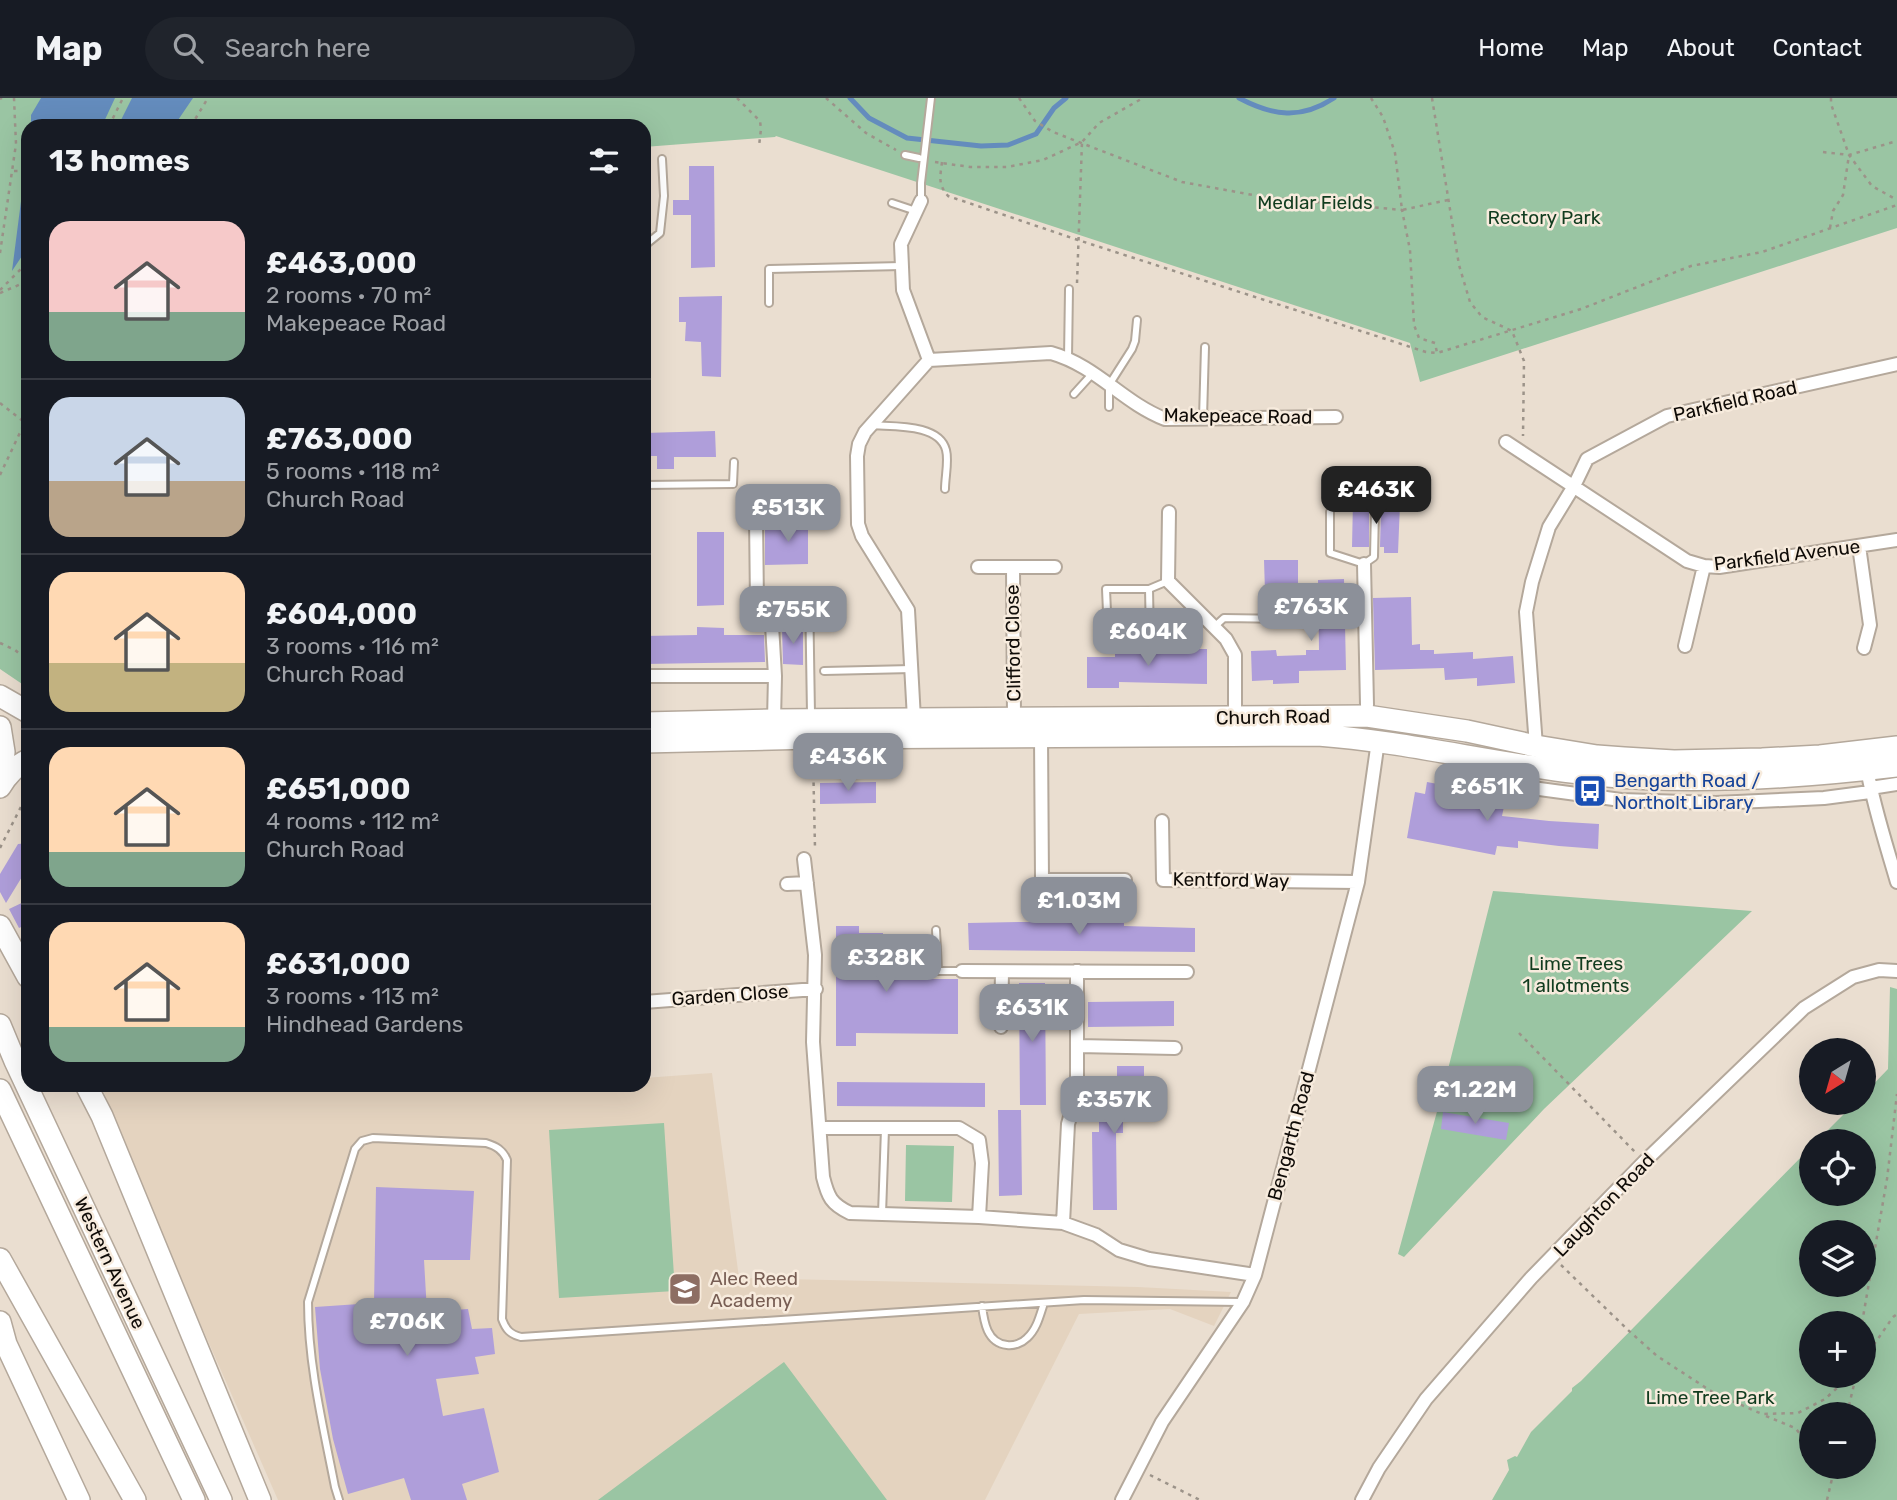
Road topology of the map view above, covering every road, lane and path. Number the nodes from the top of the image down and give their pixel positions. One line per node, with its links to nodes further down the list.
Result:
1 (14, 98): 25 (path)
2 (123, 98): 12 (path)
3 (208, 98): 13 (path)
4 (737, 98): 16 (path)
5 (826, 98): 18 (path)
6 (931, 98): 30 (lane)
7 (1018, 98): 15 (path)
8 (1143, 98): 15 (path)
9 (1371, 98): 31 (path)
10 (1432, 98): 26 (path)
11 (1831, 98): 19 (path)
12 (112, 119)
13 (195, 119)
14 (1897, 141): 19 (path)
15 (1082, 142): 23 (path); 31 (path); 34 (path)
16 (759, 146)
17 (1823, 152): 19 (path)
18 (905, 155): 20 (lane)
19 (1849, 155): 27 (path); 32 (path)
20 (919, 158)
21 (662, 159): 33 (lane)
22 (932, 161): 23 (path)
23 (942, 162): 34 (path)
24 (21, 170): 25 (path)
25 (13, 171): 35 (path)
26 (1448, 200): 31 (path); 43 (path)
27 (1897, 200)
28 (892, 204): 30 (lane)
29 (1897, 205): 32 (path)
30 (918, 206): 36 (street)
31 (1402, 210): 45 (path)
32 (1830, 229): 43 (path)
33 (651, 240)
34 (1078, 240): 39 (path); 45 (path)
35 (0, 253)
36 (902, 266): 41 (lane); 47 (street)
37 (21, 270): 40 (path)
38 (21, 284): 40 (path)
39 (1069, 289): 46 (lane)
40 (0, 292)
41 (769, 303)
42 (1137, 320): 50 (lane)
43 (1512, 331): 45 (path); 60 (path)
44 (1205, 347): 56 (lane)
45 (1437, 353)
46 (1068, 358): 47 (street, Makepeace Road); 49 (street, Makepeace Road)
47 (929, 360): 57 (street)
48 (1897, 365): 64 (street, Parkfield Road)
49 (1093, 373): 50 (street, Makepeace Road); 51 (lane)
50 (1109, 385): 53 (lane); 56 (street, Makepeace Road)
51 (1074, 394)
52 (0, 403): 55 (path)
53 (1109, 407)
54 (1336, 417): 56 (street, Makepeace Road)
55 (21, 419)
56 (1203, 419)
57 (871, 425): 65 (lane); 88 (street)
58 (21, 435): 62 (path)
59 (1506, 442): 60 (street, Parkfield Avenue)
60 (1523, 453): 64 (street, Parkfield Avenue)
61 (734, 462): 63 (lane)
62 (0, 475)
63 (651, 485)
64 (1574, 486): 73 (street, Parkfield Avenue); 105 (street, Parkfield Road)
65 (945, 489)
66 (1375, 509): 72 (lane)
67 (1169, 512): 77 (street)
68 (1329, 512): 72 (lane)
69 (756, 518): 91 (street)
70 (1897, 540): 71 (street, Parkfield Avenue)
71 (1859, 546): 73 (street, Parkfield Avenue); 86 (street)
72 (1364, 564): 94 (street)
73 (1704, 566): 85 (street)
74 (978, 567): 75 (street, Clifford Close)
75 (1013, 567): 76 (street, Clifford Close); 96 (street, Clifford Close)
76 (1055, 568)
77 (1168, 581): 78 (lane); 81 (street)
78 (1149, 589): 82 (lane); 83 (lane)
79 (784, 592): 99 (lane)
80 (1288, 619): 81 (lane)
81 (1214, 627): 95 (street)
82 (1108, 635)
83 (1150, 639)
84 (0, 643): 87 (path)
85 (1685, 646)
86 (1864, 648)
87 (21, 655)
88 (912, 669): 89 (lane); 97 (street)
89 (824, 671)
90 (651, 676): 91 (street)
91 (775, 676): 98 (street)
92 (0, 696): 93 (highway)
93 (21, 708)
94 (1367, 711): 95 (highway, Church Road); 105 (highway, Church Road)
95 (1235, 717): 96 (highway, Church Road)
96 (1014, 718): 97 (highway, Church Road)
97 (914, 719): 99 (highway, Church Road)
98 (774, 720): 99 (highway, Church Road); 100 (highway, Church Road)
99 (811, 720)
100 (651, 723)
101 (0, 727): 112 (highway)
102 (1041, 737): 103 (highway, Church Road); 104 (highway, Church Road); 119 (street)
103 (1378, 741): 110 (highway, Church Road); 121 (street, Bengarth Road)
104 (651, 742)
105 (1536, 746): 106 (highway, Church Road)
106 (1897, 747)
107 (813, 751): 118 (path)
108 (21, 765): 112 (highway)
109 (1897, 766): 110 (highway, Church Road)
110 (1867, 769): 114 (street)
111 (1897, 784): 114 (street)
112 (0, 785)
113 (1532, 788): 114 (street)
114 (1870, 792): 120 (street)
115 (21, 802): 117 (path)
116 (1163, 821): 121 (street, Kentford Way)
117 (0, 848)
118 (804, 859): 122 (street)
119 (1125, 880)
120 (1897, 881)
121 (1358, 882): 152 (street, Bengarth Road)
122 (807, 883): 123 (street); 132 (street)
123 (788, 884)
124 (0, 926): 126 (highway)
125 (936, 930): 127 (lane)
126 (21, 964)
127 (962, 971): 130 (street)
128 (1077, 971): 130 (street); 131 (street); 137 (street)
129 (1897, 971): 146 (street, Laughton Road)
130 (1002, 972): 135 (street)
131 (1186, 972)
132 (816, 989): 133 (street, Garden Close); 144 (street)
133 (651, 1001)
134 (0, 1025): 139 (highway, Western Avenue)
135 (1001, 1027)
136 (1519, 1033): 146 (path)
137 (1078, 1046): 138 (street); 149 (street)
138 (1175, 1048)
139 (21, 1074)
140 (0, 1090): 167 (highway, Western Avenue)
141 (30, 1092): 168 (highway, Western Avenue)
142 (90, 1092): 169 (highway)
143 (1897, 1094): 156 (path)
144 (820, 1128): 145 (street); 147 (street)
145 (886, 1128): 147 (lane); 148 (street)
146 (1644, 1162): 150 (street, Laughton Road)
147 (882, 1214): 148 (street)
148 (979, 1217): 149 (street)
149 (1063, 1223): 152 (street)
150 (1553, 1257): 161 (path); 173 (street, Laughton Road)
151 (0, 1259): 166 (highway)
152 (1255, 1275): 153 (street, Bengarth Road)
153 (1243, 1302): 154 (lane); 163 (street, Bengarth Road)
154 (1044, 1303): 155 (lane); 155 (lane)
155 (982, 1306): 170 (lane)
156 (1864, 1311)
157 (1897, 1314): 159 (path)
158 (0, 1322): 165 (highway)
159 (1876, 1342)
160 (1837, 1388): 161 (path)
161 (1762, 1414): 162 (path)
162 (1799, 1432)
163 (1138, 1469): 171 (street, Bengarth Road); 172 (path)
164 (1832, 1480): 174 (path)
165 (79, 1500)
166 (135, 1500)
167 (194, 1500)
168 (221, 1500)
169 (260, 1500)
170 (339, 1500)
171 (1122, 1500)
172 (1200, 1500)
173 (1362, 1500)
174 (1827, 1500)

